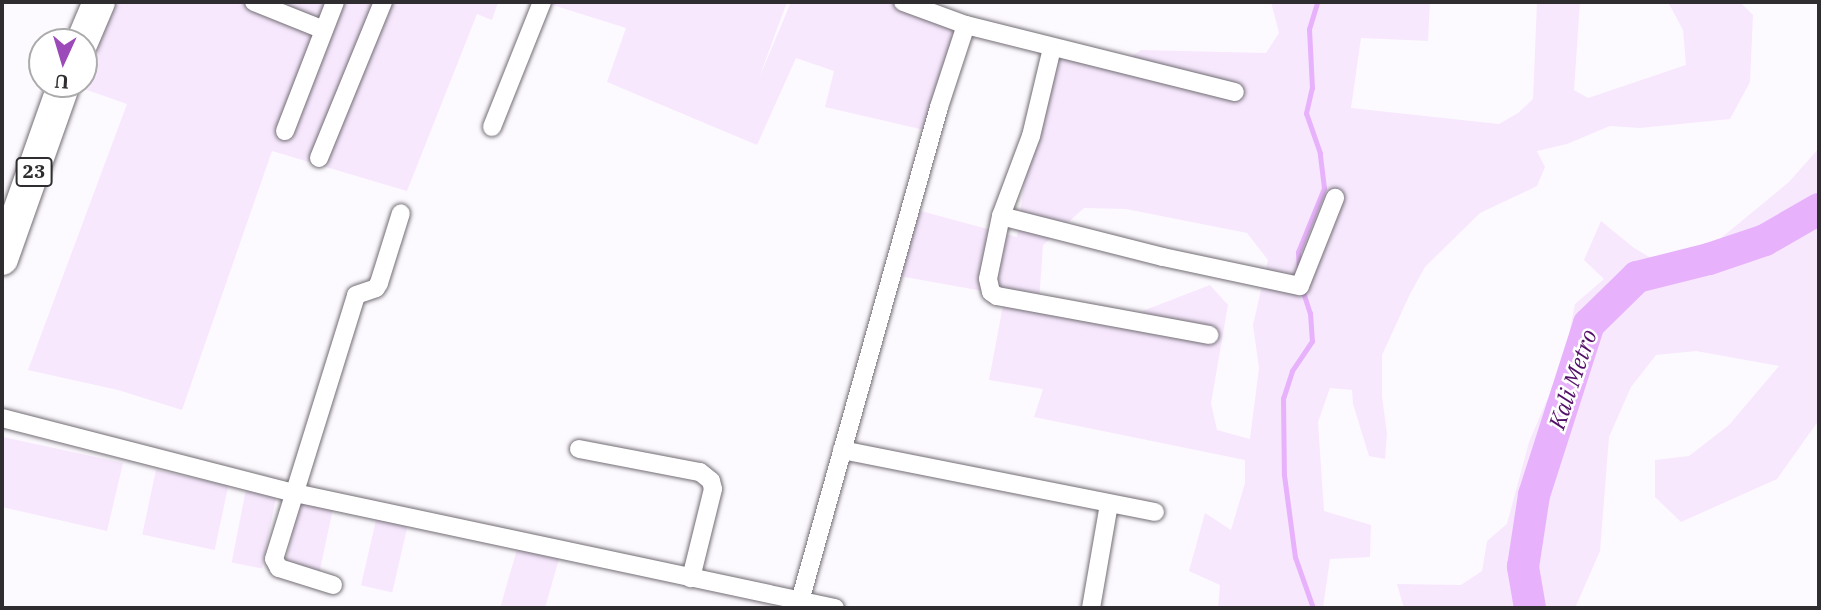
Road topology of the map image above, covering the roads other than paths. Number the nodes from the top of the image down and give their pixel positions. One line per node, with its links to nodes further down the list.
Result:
1 (99, 2): 8 (highway)
2 (254, 2): 9 (street)
3 (335, 2): 9 (street)
4 (383, 2): 15 (street)
5 (542, 2): 13 (street)
6 (903, 2): 7 (street)
7 (966, 25): 10 (street); 23 (street)
8 (88, 28)
9 (324, 30): 14 (street)
10 (1052, 48): 11 (street); 18 (street)
11 (1235, 92)
12 (59, 98): 19 (highway, 23)
13 (492, 127)
14 (285, 131)
15 (319, 158)
16 (1335, 198): 18 (street)
17 (401, 213): 24 (street)
18 (1001, 216): 20 (street)
19 (2, 259)
20 (1209, 335)
21 (2, 418): 24 (street)
22 (579, 449): 27 (street)
23 (842, 450): 25 (street); 29 (street)
24 (295, 493): 27 (street); 28 (street)
25 (1109, 503): 26 (street); 31 (street)
26 (1155, 512)
27 (691, 578): 29 (street)
28 (332, 585)
29 (799, 605): 30 (street)
30 (835, 608)
31 (1091, 608)

